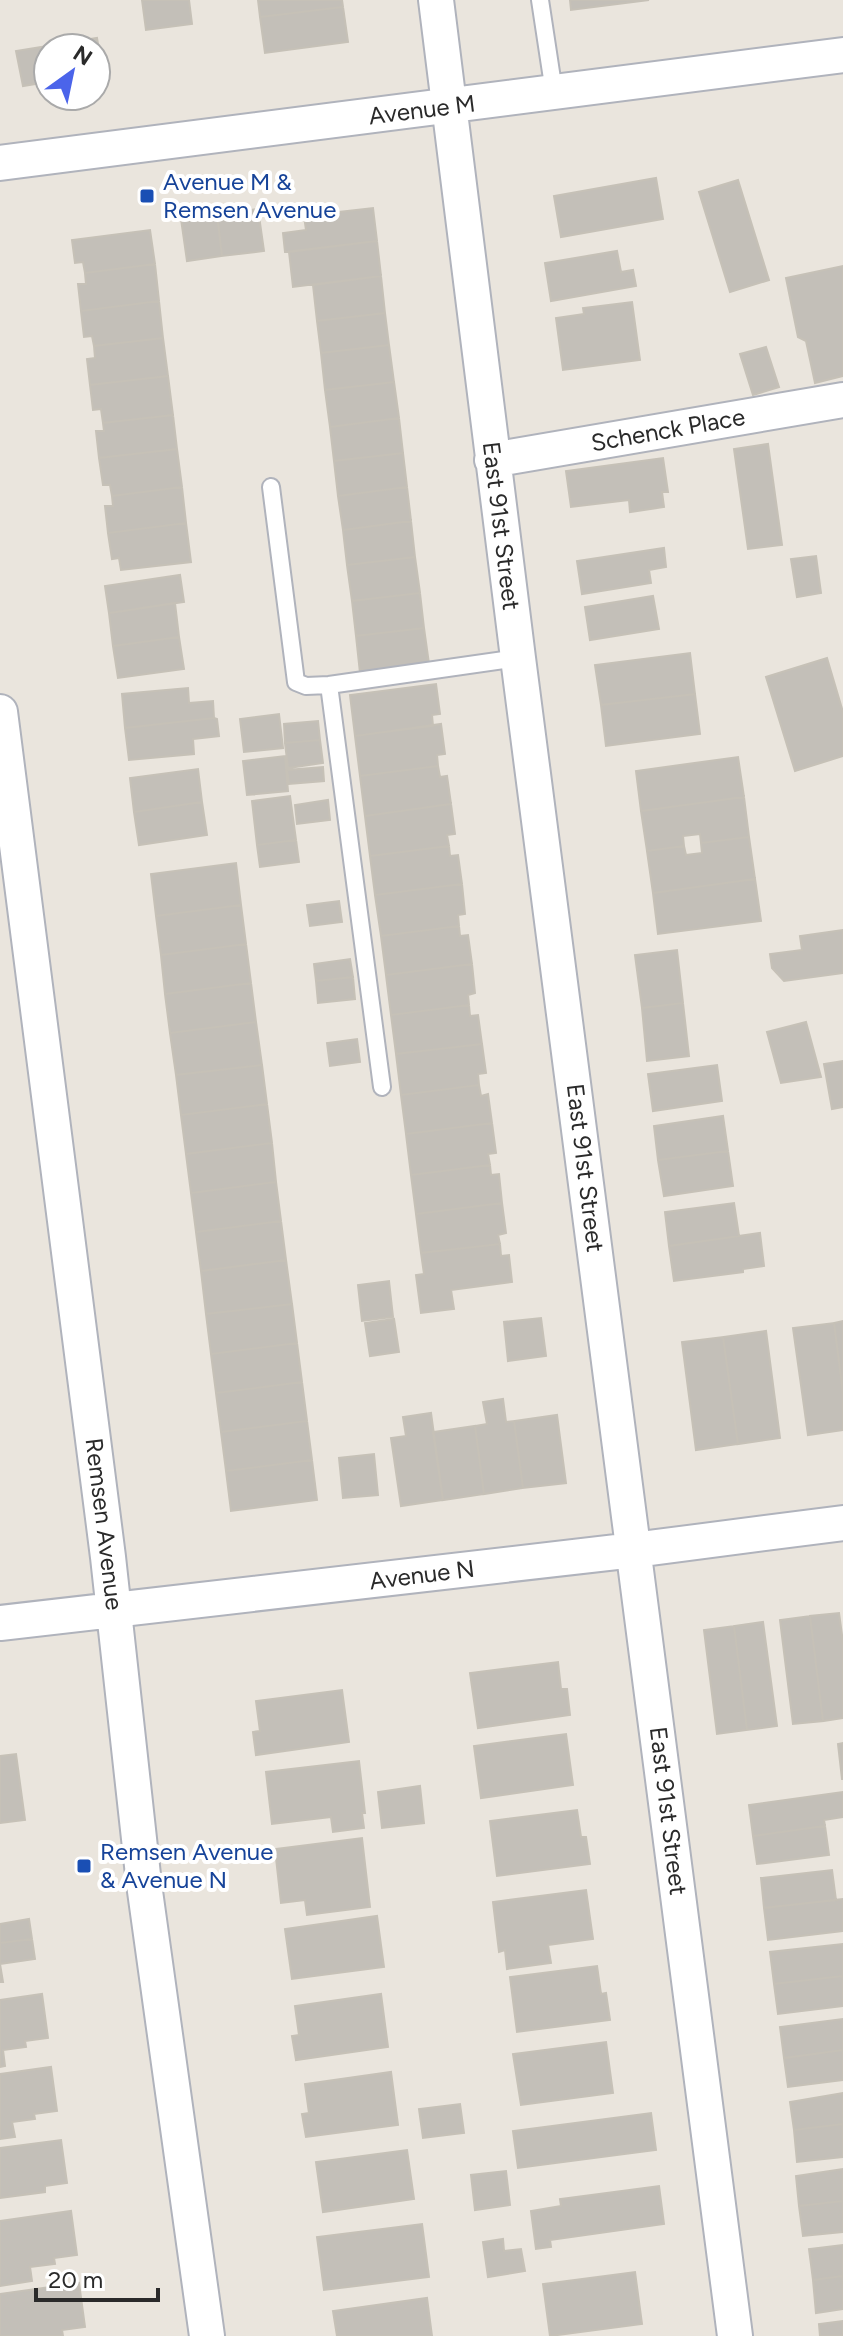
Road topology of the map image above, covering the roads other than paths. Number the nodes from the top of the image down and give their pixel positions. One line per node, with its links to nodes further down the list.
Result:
1 (436, 0): 5 (street, East 91st Street)
2 (540, 0): 4 (lane)
3 (843, 55): 4 (street, Avenue M)
4 (554, 92): 5 (street, Avenue M)
5 (450, 106): 6 (street, Avenue M); 8 (street, East 91st Street)
6 (0, 163)
7 (843, 400): 8 (street, Schenck Place)
8 (492, 460): 10 (street, East 91st Street)
9 (271, 487): 11 (lane)
10 (518, 658): 11 (lane); 15 (street, East 91st Street)
11 (329, 685): 13 (lane)
12 (0, 712): 16 (street, Remsen Avenue)
13 (382, 1087)
14 (843, 1523): 15 (street, Avenue N)
15 (634, 1550): 16 (street, Avenue N); 19 (street, East 91st Street)
16 (115, 1610): 17 (street, Avenue N); 18 (street, Remsen Avenue)
17 (0, 1623)
18 (207, 2336)
19 (735, 2336)

